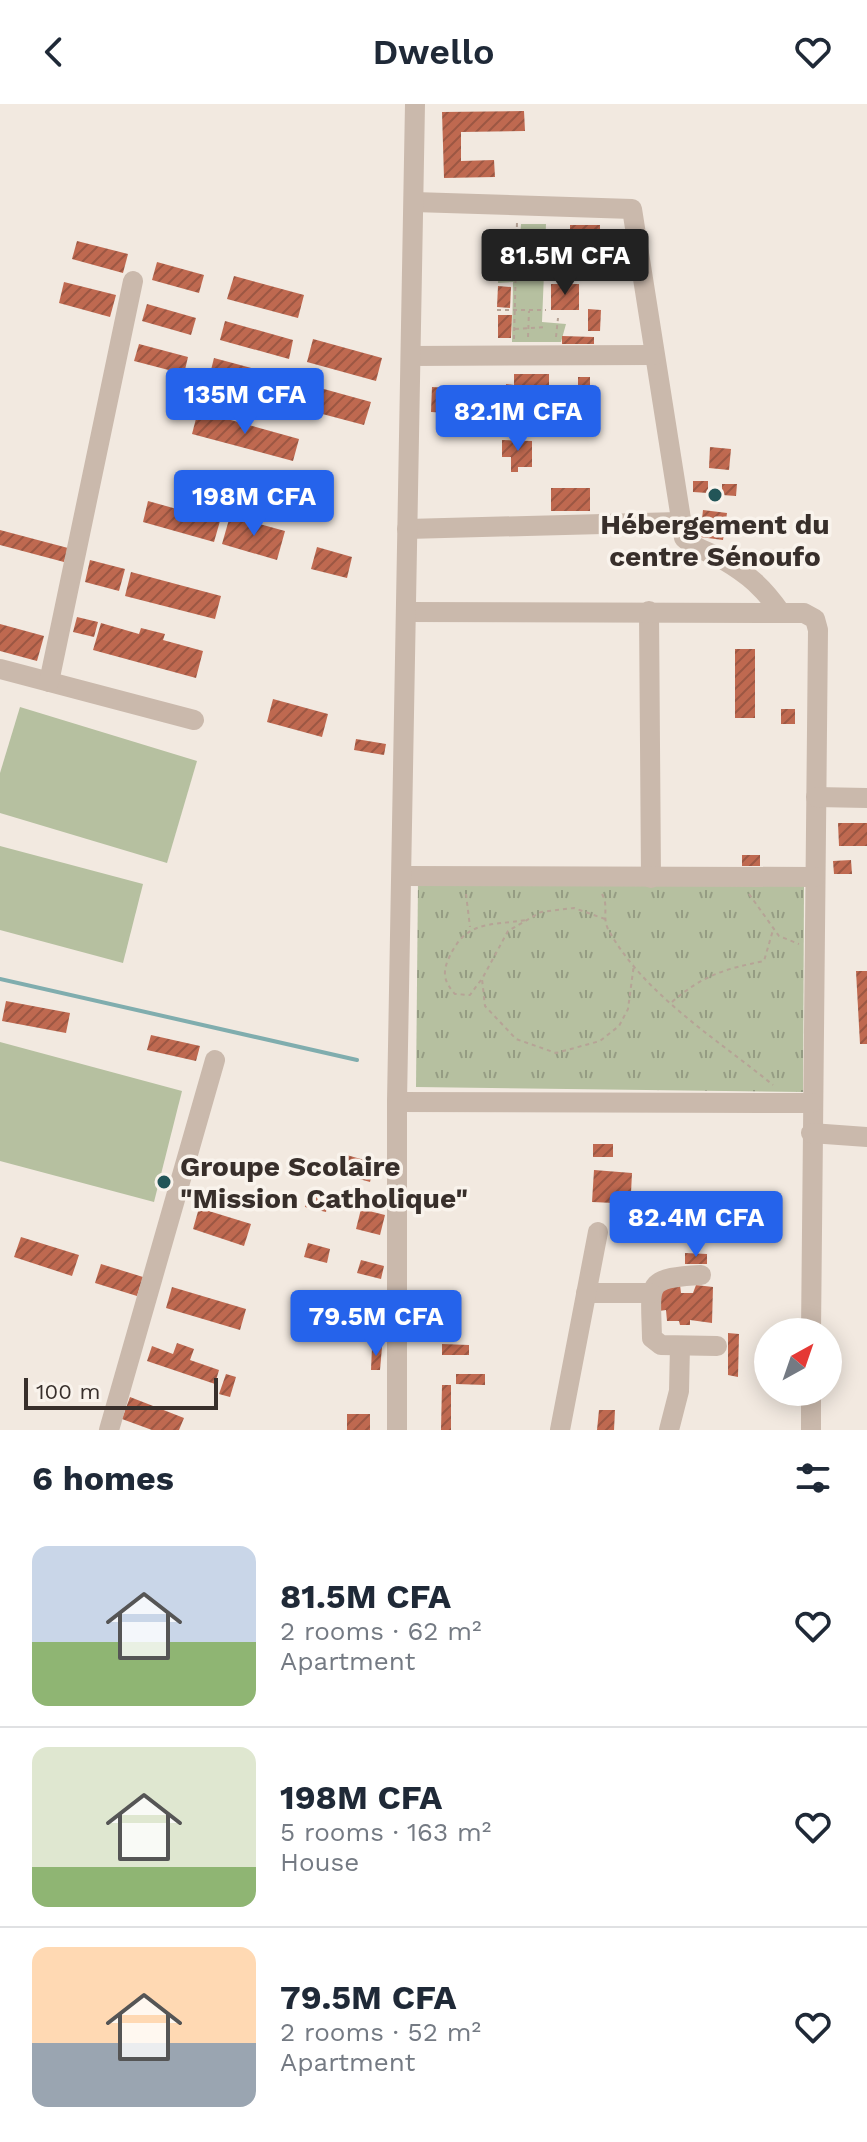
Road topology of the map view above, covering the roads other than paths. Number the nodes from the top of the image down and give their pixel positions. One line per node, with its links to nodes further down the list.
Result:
1 (415, 104): 2 (street)
2 (414, 202): 4 (street); 5 (street)
3 (133, 281): 12 (street)
4 (654, 355): 5 (street); 6 (street)
5 (411, 356): 7 (street)
6 (679, 522): 7 (street); 10 (street)
7 (407, 529): 9 (street)
8 (649, 611): 9 (street); 10 (street); 18 (street)
9 (406, 612): 16 (street)
10 (781, 613): 14 (street)
11 (0, 669): 12 (street)
12 (49, 682): 13 (street)
13 (194, 720)
14 (816, 797): 15 (street); 17 (street)
15 (867, 798)
16 (402, 876): 18 (street); 20 (street)
17 (815, 877): 18 (street); 21 (street)
18 (651, 878)
19 (215, 1060): 32 (street)
20 (397, 1102): 21 (street); 33 (street)
21 (812, 1103): 22 (street)
22 (811, 1133): 23 (street); 28 (street)
23 (867, 1137)
24 (598, 1232): 26 (street)
25 (701, 1275): 27 (street)
26 (586, 1293): 27 (street); 34 (street)
27 (651, 1293): 29 (street)
28 (811, 1318)
29 (680, 1346): 30 (street); 35 (street)
30 (717, 1346)
31 (811, 1406): 36 (street)
32 (109, 1430)
33 (397, 1430)
34 (560, 1430)
35 (669, 1430)
36 (811, 1430)

